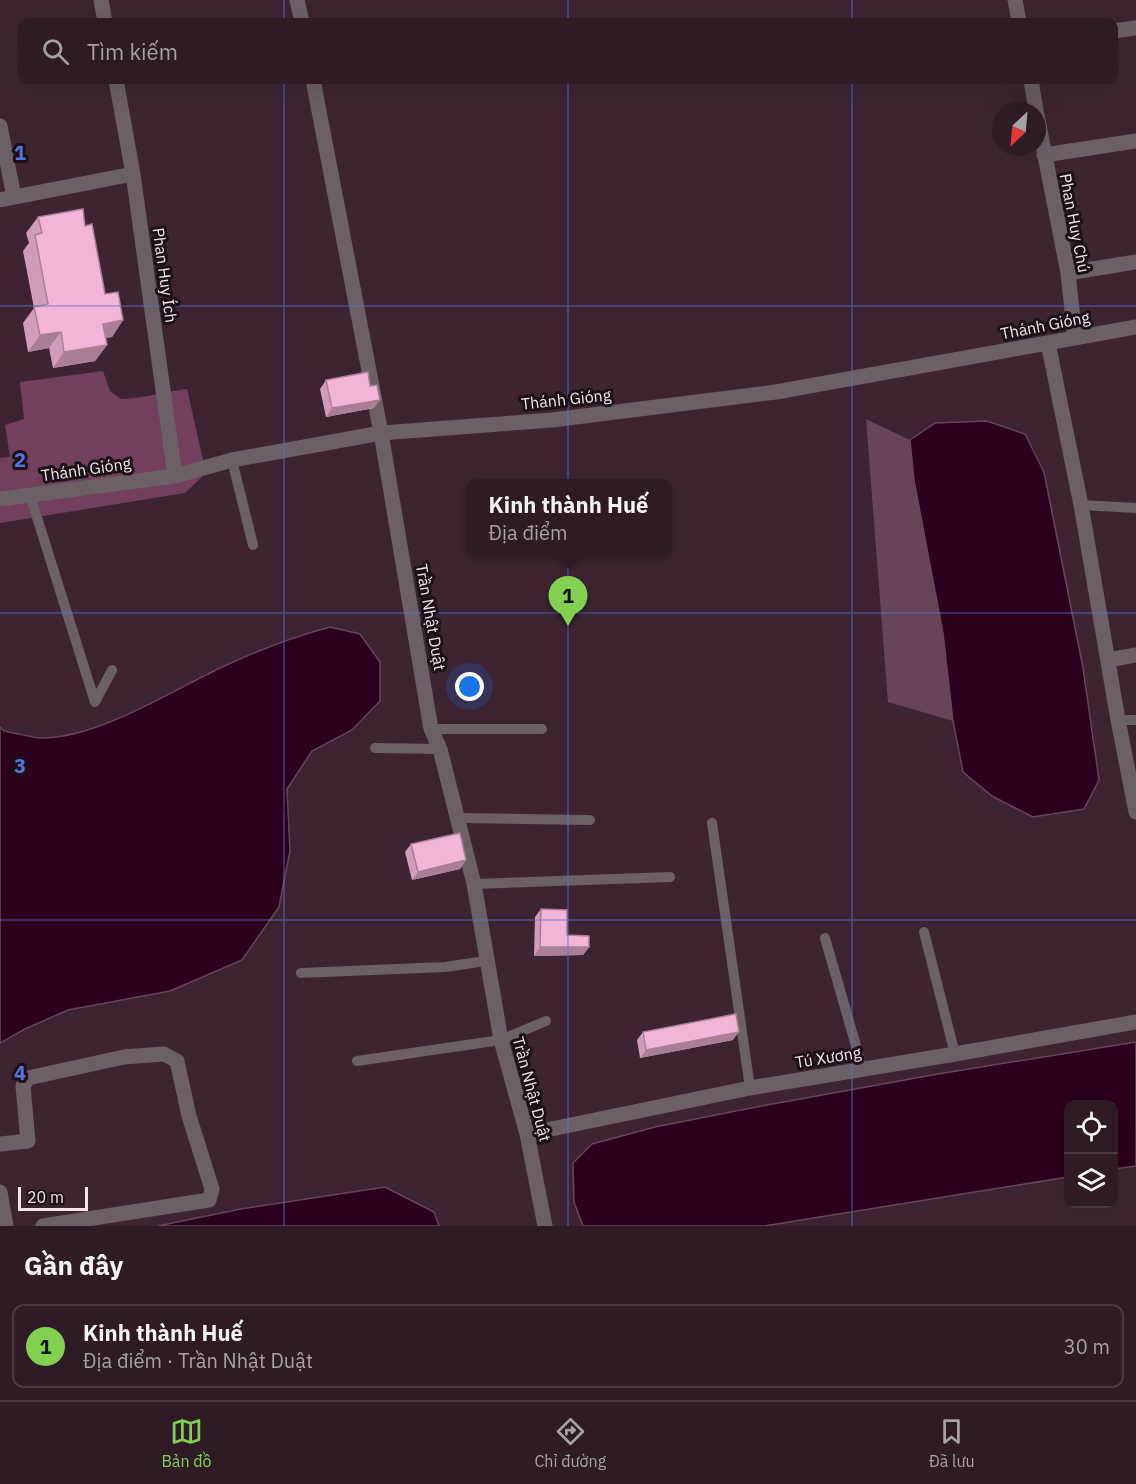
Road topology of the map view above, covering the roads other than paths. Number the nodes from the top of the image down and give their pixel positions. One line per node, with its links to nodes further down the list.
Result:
1 (101, 0): 4 (street)
2 (297, 0): 5 (street)
3 (1014, 0): 6 (street)
4 (104, 18)
5 (301, 18)
6 (1018, 18)
7 (1136, 27): 8 (street)
8 (1118, 30)
9 (117, 84): 17 (street, Phan Huy Ích)
10 (314, 84): 24 (street, Trần Nhật Duật)
11 (1032, 84): 12 (street, Phan Huy Chú)
12 (1035, 102)
13 (0, 126): 18 (street)
14 (1136, 141): 15 (street)
15 (1046, 155)
16 (1044, 156): 20 (street, Phan Huy Chú)
17 (133, 174): 18 (street); 26 (street, Phan Huy Ích)
18 (7, 198)
19 (1136, 262): 20 (street)
20 (1068, 273): 22 (street, Phan Huy Chú)
21 (1136, 327): 22 (street, Thánh Gióng)
22 (1074, 338): 23 (street, Thánh Gióng)
23 (1048, 343): 24 (street, Thánh Gióng); 29 (street)
24 (381, 433): 25 (street, Thánh Gióng); 37 (street, Trần Nhật Duật)
25 (232, 460): 26 (street, Thánh Gióng); 31 (lane)
26 (175, 476): 27 (street, Thánh Gióng)
27 (30, 495): 28 (street, Thánh Gióng); 34 (lane)
28 (0, 499)
29 (1081, 505): 30 (lane); 33 (street)
30 (1136, 508)
31 (253, 545)
32 (1136, 655): 33 (street)
33 (1108, 660): 35 (street)
34 (112, 670)
35 (1118, 720): 36 (lane); 41 (street)
36 (1136, 720)
37 (431, 729): 38 (lane); 40 (street, Trần Nhật Duật)
38 (542, 729)
39 (375, 748): 40 (lane)
40 (440, 750): 42 (street, Trần Nhật Duật)
41 (1136, 812)
42 (458, 818): 43 (lane); 46 (street, Trần Nhật Duật)
43 (591, 820)
44 (712, 823): 57 (lane)
45 (670, 877): 46 (lane)
46 (474, 884): 49 (street, Trần Nhật Duật)
47 (924, 932): 54 (lane)
48 (825, 938): 56 (lane)
49 (486, 961): 50 (lane); 53 (street, Trần Nhật Duật)
50 (301, 974)
51 (546, 1021): 53 (lane)
52 (1136, 1022): 54 (street, Tú Xương)
53 (501, 1040): 55 (lane); 58 (street, Trần Nhật Duật)
54 (956, 1054): 56 (street, Tú Xương)
55 (357, 1061)
56 (863, 1070): 57 (street, Tú Xương)
57 (750, 1088): 58 (street, Tú Xương)
58 (527, 1134): 63 (street, Trần Nhật Duật)
59 (0, 1144): 62 (street)
60 (0, 1192): 61 (street)
61 (6, 1226)
62 (43, 1226)
63 (545, 1226)

